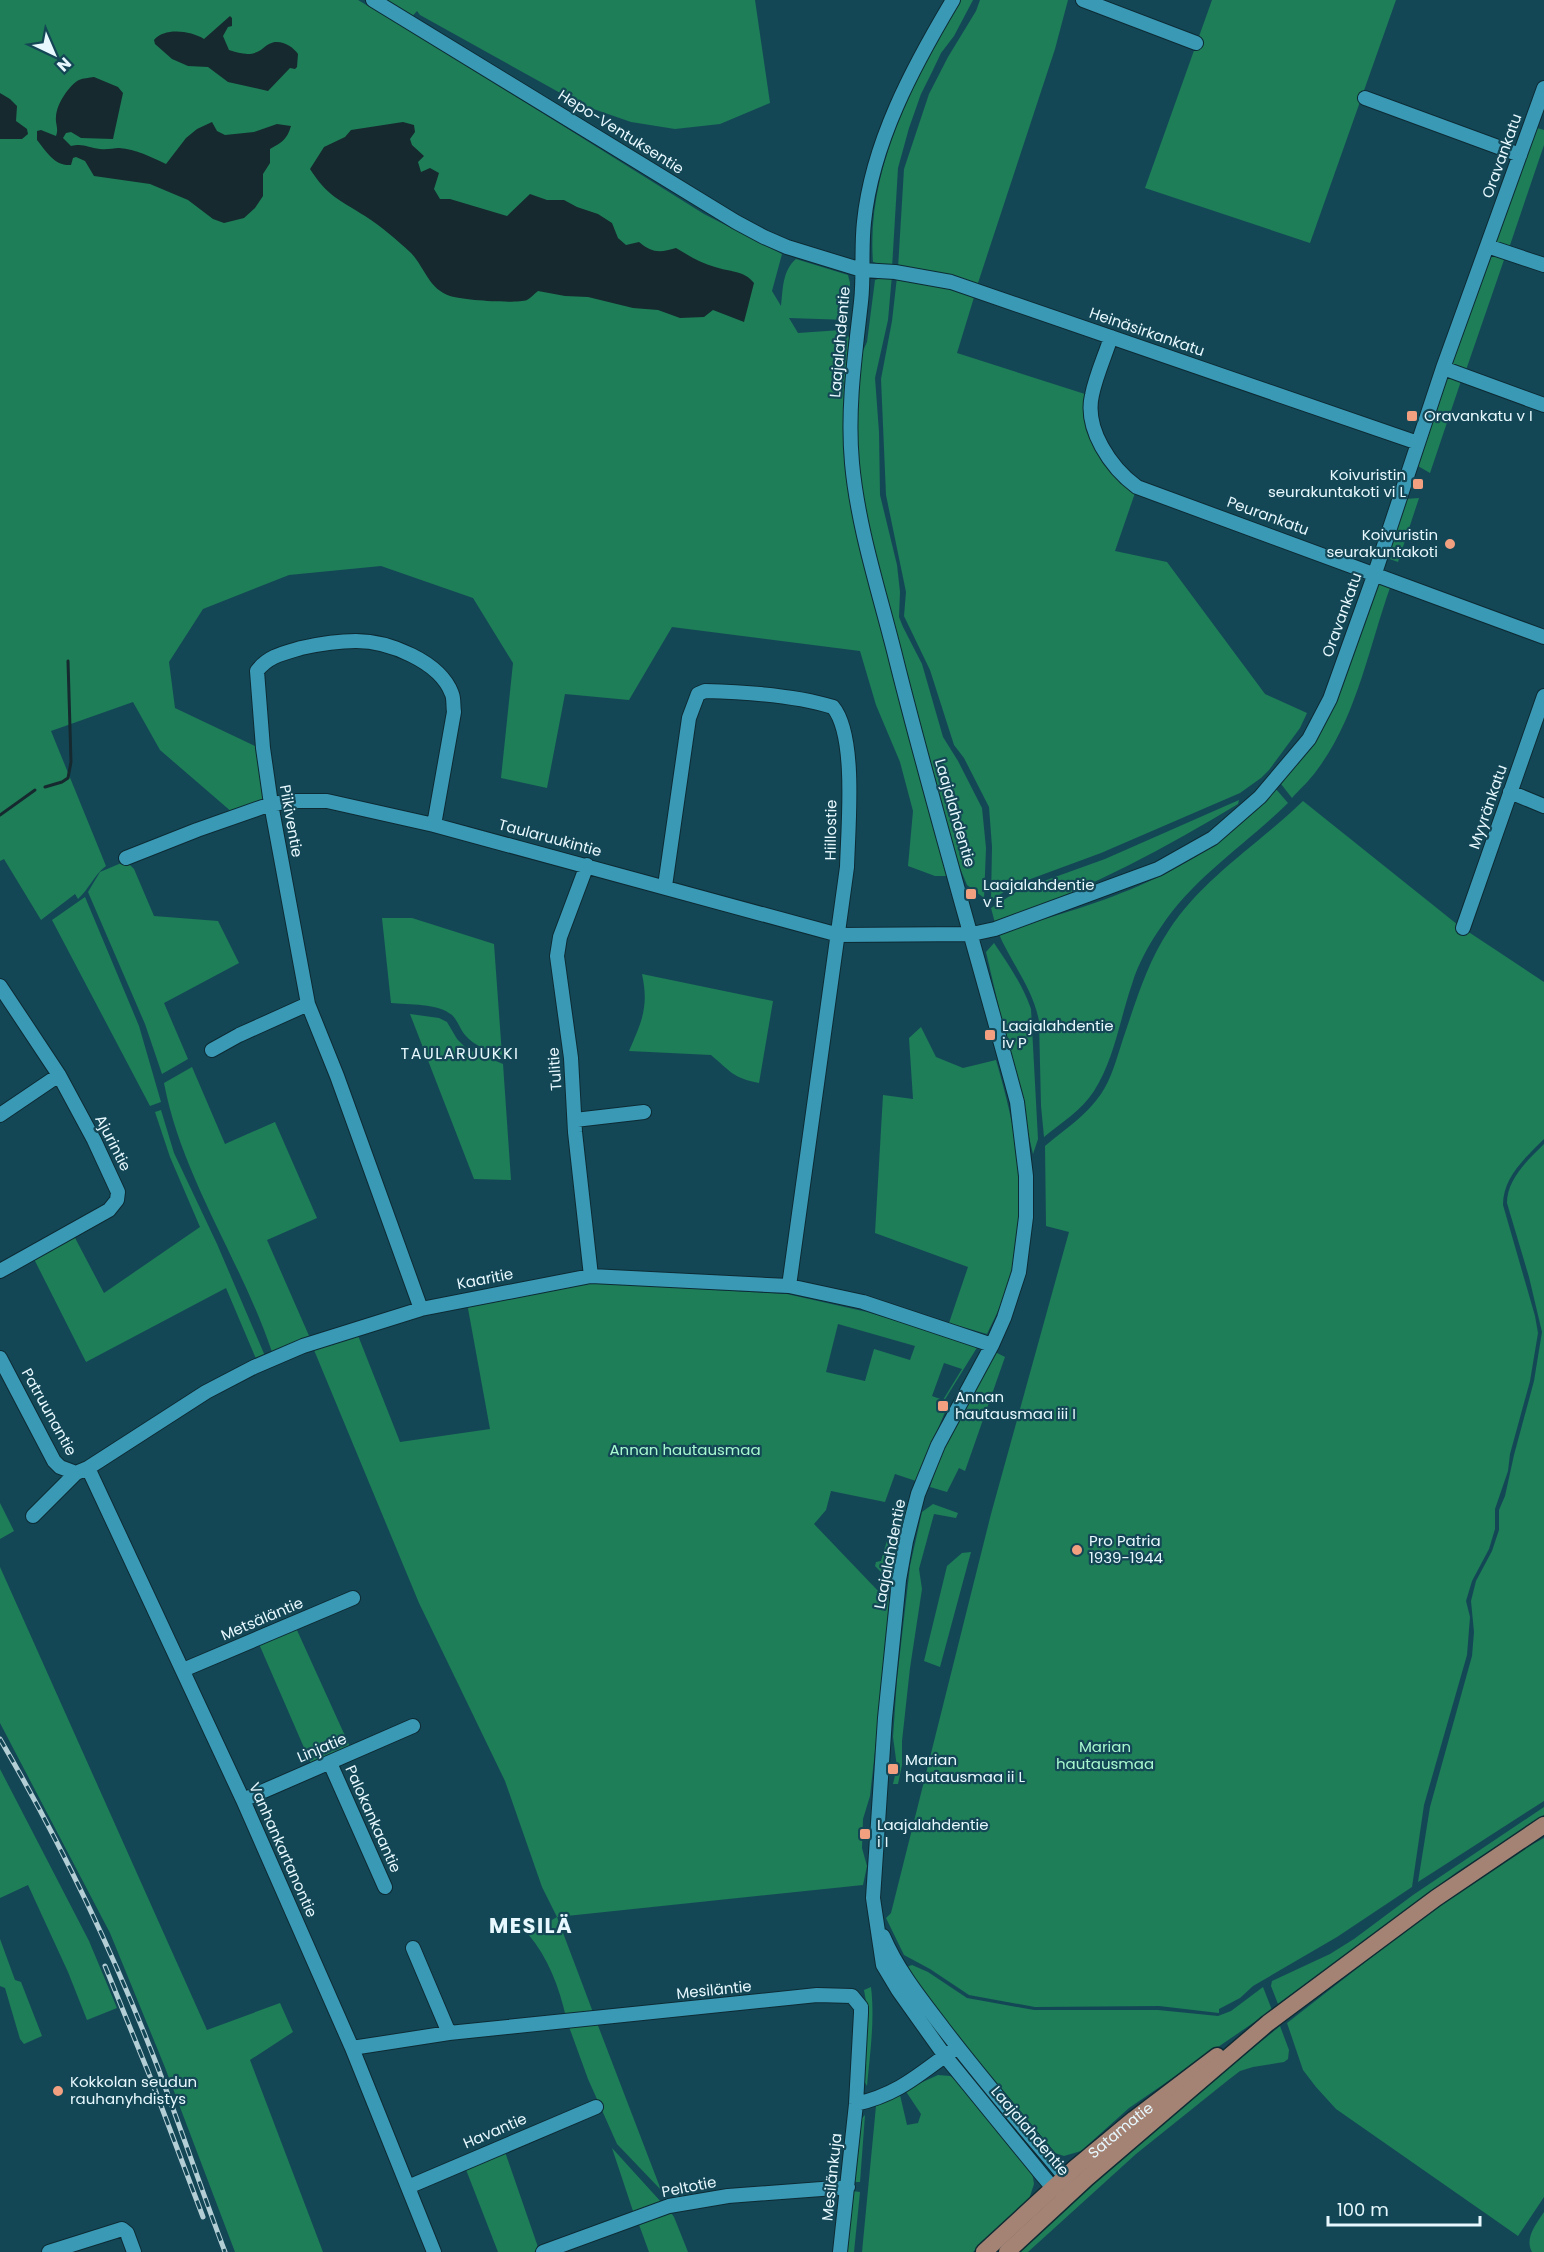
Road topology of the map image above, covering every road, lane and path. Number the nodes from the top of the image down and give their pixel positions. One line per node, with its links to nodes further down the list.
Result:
1 (373, 0): 11 (street, Hepo-Ventuksentie)
2 (953, 0): 11 (street, Laajalahdentie)
3 (1083, 0): 4 (street)
4 (1196, 43)
5 (1544, 88): 7 (street, Oravankatu)
6 (1365, 98): 8 (street)
7 (1538, 124): 8 (street, Oravankatu)
8 (1520, 155): 9 (street, Oravankatu)
9 (1487, 246): 10 (street); 13 (street, Oravankatu)
10 (1544, 265)
11 (862, 270): 12 (street, Heinäsirkankatu); 27 (street, Laajalahdentie)
12 (1111, 337): 15 (street, Heinäsirkankatu); 16 (street, Peurankatu)
13 (1443, 368): 14 (street); 15 (street, Oravankatu)
14 (1544, 405)
15 (1418, 443): 16 (street, Oravankatu)
16 (1375, 573): 17 (street, Peurankatu); 27 (street, Oravankatu)
17 (1544, 637)
18 (1544, 696): 19 (street, Myyränkatu)
19 (1510, 792): 21 (street); 26 (street, Myyränkatu)
20 (271, 804): 22 (street, Taularuukintie); 22 (street, Piikiventie); 23 (street, Taularuukintie); 30 (street, Piikiventie)
21 (1544, 806)
22 (434, 825): 24 (street, Taularuukintie)
23 (126, 858)
24 (586, 865): 25 (street, Taularuukintie); 35 (street, Tulitie)
25 (665, 886): 28 (street, Taularuukintie); 28 (street, Hiillostie)
26 (1463, 928)
27 (972, 934): 28 (street, Taularuukintie); 40 (street, Laajalahdentie)
28 (839, 935): 38 (street, Hiillostie)
29 (0, 986): 32 (street, Ajurintie)
30 (308, 1004): 31 (street); 39 (street, Piikiventie)
31 (212, 1050)
32 (59, 1075): 34 (street); 36 (street, Ajurintie)
33 (644, 1112): 35 (street)
34 (0, 1115)
35 (574, 1120): 37 (street, Tulitie)
36 (0, 1271)
37 (591, 1276): 38 (street, Kaaritie); 39 (street, Kaaritie)
38 (789, 1286): 40 (street, Kaaritie)
39 (421, 1309): 42 (street, Kaaritie)
40 (992, 1345): 51 (street, Laajalahdentie)
41 (0, 1358): 42 (street, Patruunantie)
42 (82, 1471): 43 (street, Kaaritie); 45 (street, Vanhankartanontie)
43 (33, 1516)
44 (353, 1598): 45 (street, Metsäläntie)
45 (183, 1670): 48 (street, Vanhankartanontie)
46 (413, 1726): 47 (street, Linjatie)
47 (330, 1763): 48 (street, Linjatie); 50 (street, Palokankaantie)
48 (243, 1800): 55 (street, Vanhankartanontie)
49 (1544, 1825): 59 (main road, Satamatie)
50 (385, 1887)
51 (875, 1917): 54 (street, Laajalahdentie); 56 (street, Laajalahdentie)
52 (413, 1948): 53 (street)
53 (449, 2033): 55 (street, Mesiläntie); 57 (street, Mesiläntie)
54 (958, 2047): 56 (street); 59 (street, Laajalahdentie)
55 (352, 2048): 60 (street, Vanhankartanontie)
56 (945, 2056): 57 (street); 59 (street, Laajalahdentie)
57 (856, 2104): 61 (street, Mesilänkuja)
58 (596, 2107): 60 (street, Havantie)
59 (1063, 2186): 67 (main road, Satamatie); 68 (main road, Satamatie)
60 (408, 2187): 64 (street, Vanhankartanontie)
61 (848, 2187): 65 (street, Peltotie); 66 (street, Mesilänkuja)
62 (49, 2252): 63 (street)
63 (134, 2252)
64 (434, 2252)
65 (543, 2252)
66 (840, 2252)
67 (984, 2252)
68 (1007, 2252)

